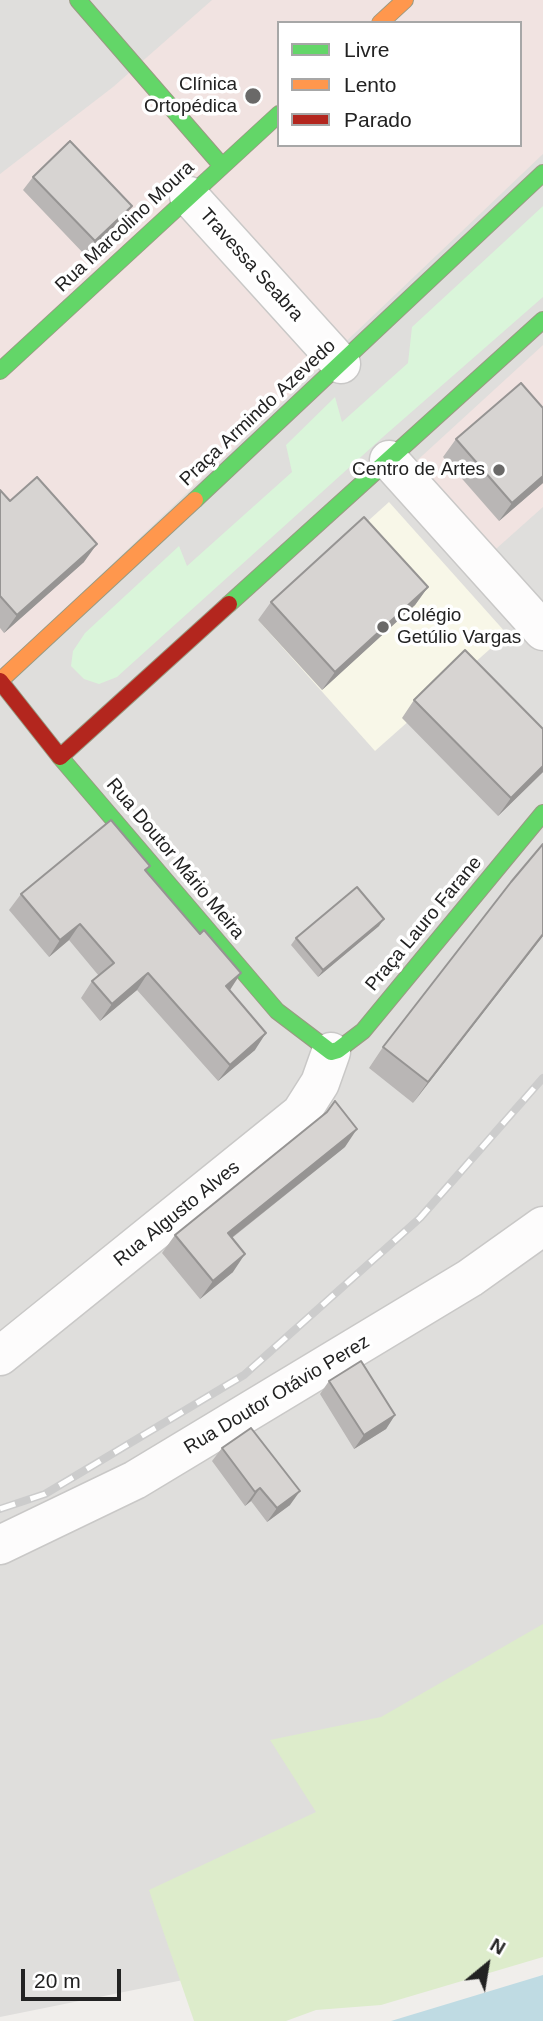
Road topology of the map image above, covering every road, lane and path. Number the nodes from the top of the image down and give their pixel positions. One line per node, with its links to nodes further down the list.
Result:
1 (78, 0): 5 (main road)
2 (405, 0): 3 (main road)
3 (382, 21)
4 (277, 116): 5 (main road, Rua Marcolino Moura)
5 (222, 166): 7 (main road, Rua Marcolino Moura)
6 (543, 173): 9 (main road, Praça Armindo Azevedo)
7 (189, 196): 9 (street, Travessa Seabra); 10 (main road, Rua Marcolino Moura)
8 (543, 320): 11 (main road)
9 (341, 364): 13 (main road, Praça Armindo Azevedo)
10 (0, 371)
11 (388, 460): 12 (street); 14 (main road)
12 (543, 631)
13 (0, 681): 14 (main road, Rua Doutor Mário Meira)
14 (60, 757): 16 (main road, Rua Doutor Mário Meira)
15 (543, 813): 16 (main road, Praça Lauro Farane)
16 (331, 1052): 18 (street, Rua Algusto Alves)
17 (543, 1226): 19 (street, Rua Doutor Otávio Perez)
18 (0, 1356)
19 (0, 1545)

